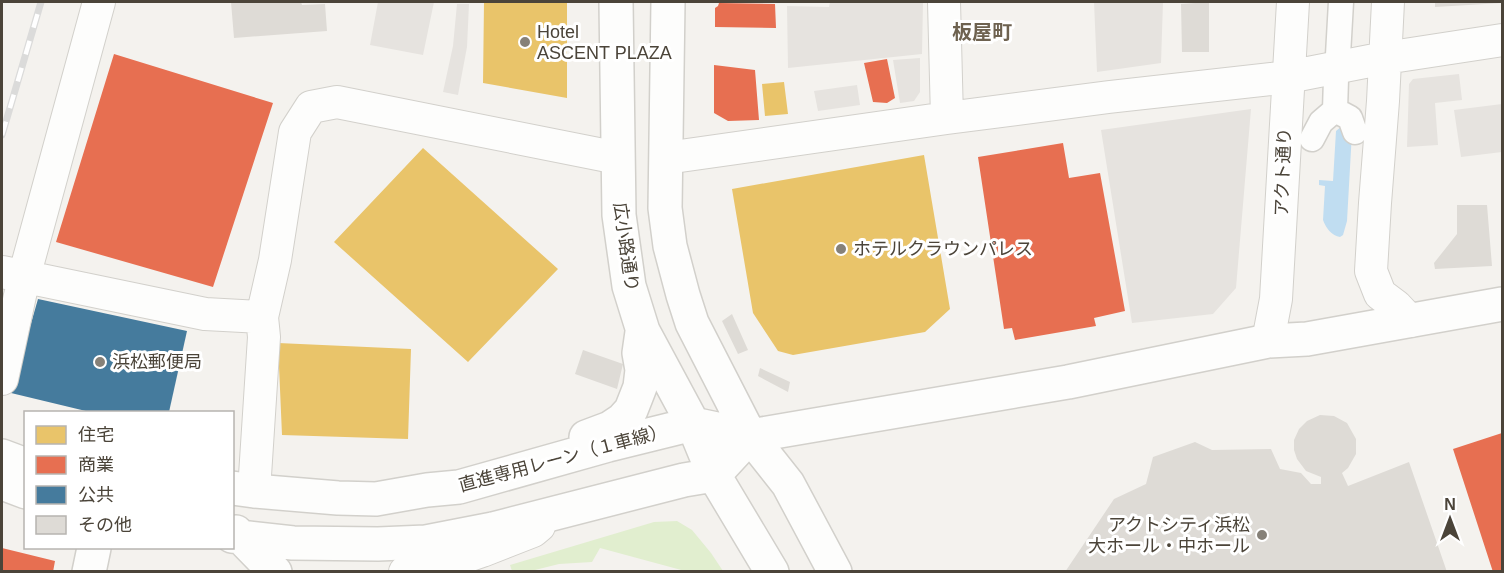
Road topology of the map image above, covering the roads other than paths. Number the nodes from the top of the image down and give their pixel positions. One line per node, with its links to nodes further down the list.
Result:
1 (99, 2): 19 (street)
2 (616, 2): 17 (street, 広小路通り)
3 (668, 2): 18 (street)
4 (944, 2): 14 (street)
5 (1293, 2): 11 (street, アクト通り)
6 (1341, 2): 9 (street)
7 (1388, 2): 10 (street)
8 (1503, 40): 10 (street)
9 (1338, 55)
10 (1385, 58): 11 (street); 22 (street)
11 (1288, 77): 14 (street); 24 (street, アクト通り)
12 (1336, 79): 13 (street)
13 (1335, 110): 15 (street); 16 (street)
14 (946, 118): 18 (street)
15 (1355, 132)
16 (1312, 139)
17 (618, 158): 21 (street); 23 (street, 広小路通り)
18 (666, 158): 27 (street)
19 (13, 275): 21 (street); 25 (street)
20 (1503, 304): 22 (street)
21 (262, 317): 30 (street)
22 (1410, 321): 24 (street)
23 (643, 331): 26 (street, 広小路通り); 31 (street)
24 (1268, 341): 27 (street)
25 (2, 379)
26 (697, 433): 27 (street); 28 (street, 広小路通り); 31 (street, 直進専用レーン（１車線）); 33 (street)
27 (744, 442): 28 (street); 41 (street)
28 (714, 475): 34 (street); 40 (street, 広小路通り)
29 (2, 483): 32 (street)
30 (243, 489): 33 (street, 直進専用レーン（１車線）)
31 (427, 490): 33 (street, 直進専用レーン（１車線）)
32 (24, 491)
33 (376, 499)
34 (556, 513): 35 (street); 39 (street)
35 (235, 534): 38 (street)
36 (94, 549): 37 (street)
37 (89, 572)
38 (275, 572)
39 (405, 572)
40 (772, 572)
41 (835, 572)

